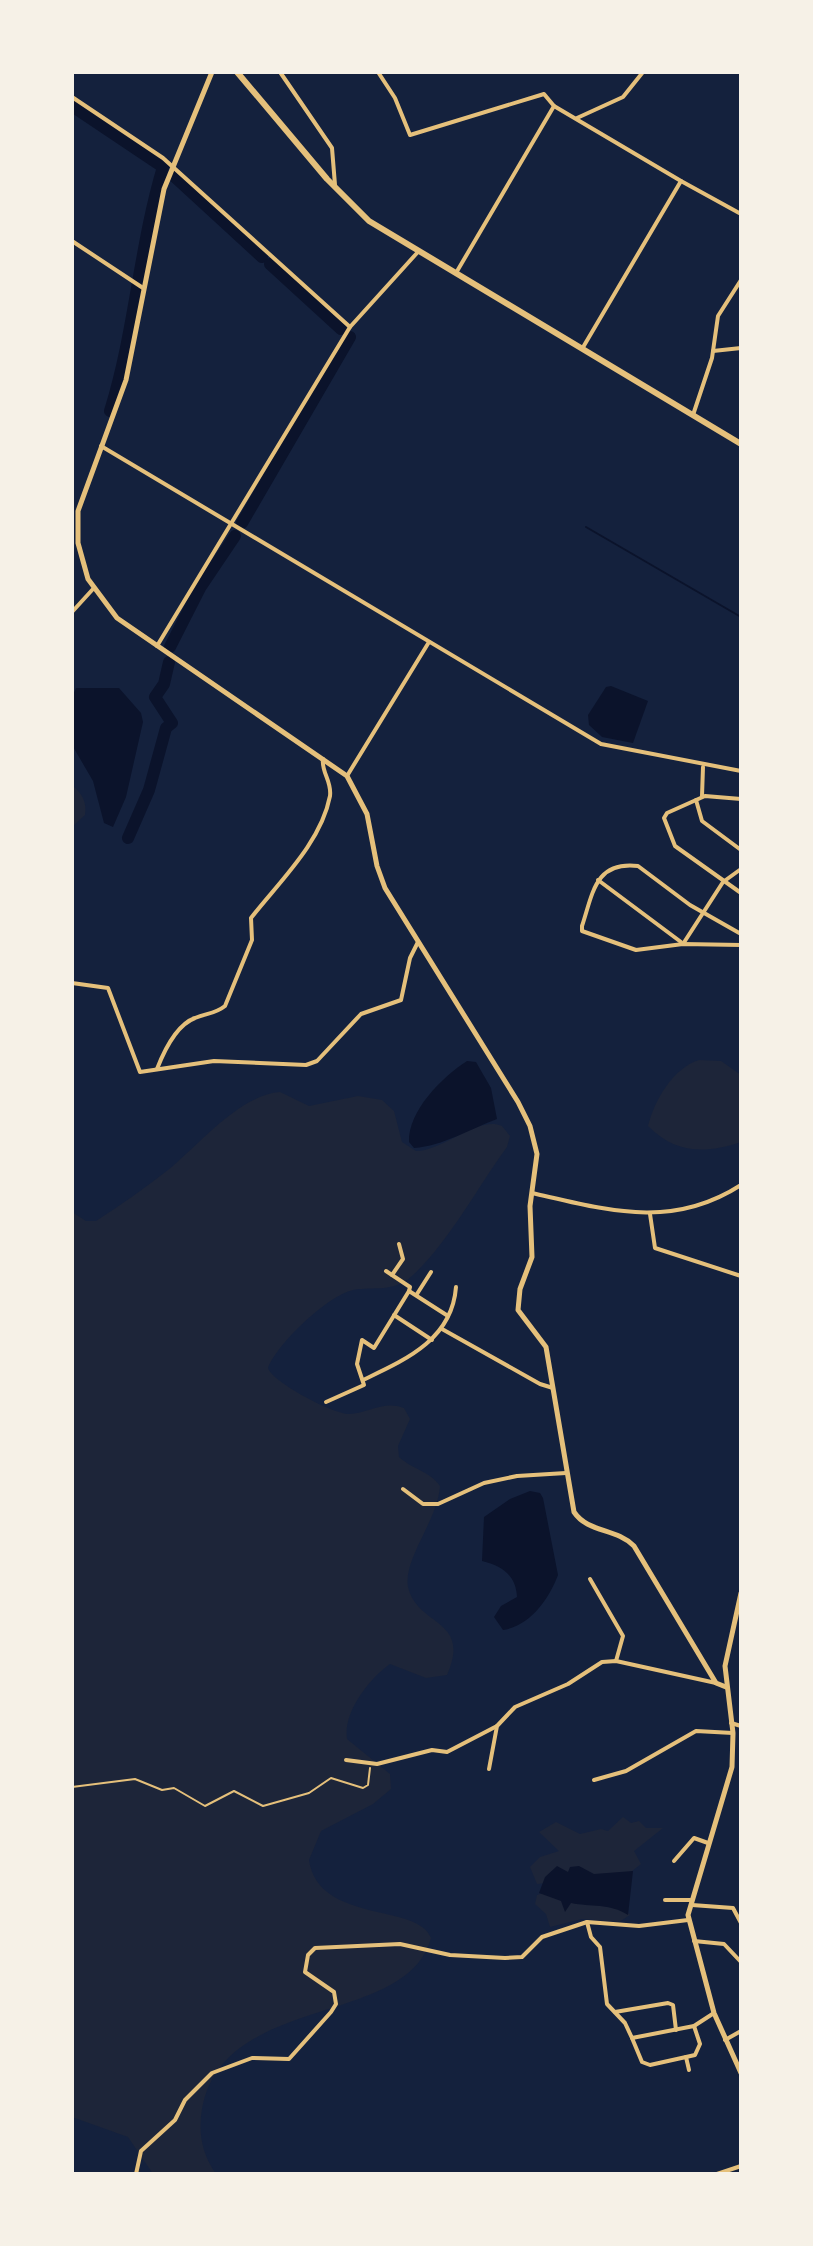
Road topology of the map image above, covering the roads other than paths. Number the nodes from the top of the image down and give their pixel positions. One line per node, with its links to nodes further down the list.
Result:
1 (212, 72): 9 (street)
2 (237, 72): 11 (main road)
3 (280, 72): 11 (street)
4 (378, 72): 7 (street)
5 (643, 72): 8 (street)
6 (72, 97): 9 (street)
7 (554, 106): 8 (street); 15 (street)
8 (577, 118): 10 (street)
9 (172, 167): 17 (street); 19 (street)
10 (681, 181): 12 (street); 21 (street)
11 (334, 187): 14 (main road)
12 (741, 214)
13 (72, 241): 17 (street)
14 (417, 253): 15 (main road); 19 (street)
15 (455, 275): 21 (main road)
16 (741, 280): 18 (street)
17 (142, 288): 25 (street)
18 (738, 290): 22 (street)
19 (350, 327): 26 (street)
20 (741, 348): 22 (street)
21 (581, 351): 23 (main road)
22 (713, 351): 23 (street)
23 (693, 415): 24 (main road)
24 (741, 444)
25 (101, 446): 26 (street); 27 (street)
26 (231, 523): 30 (street); 31 (street)
27 (74, 529): 28 (street)
28 (93, 589): 29 (street); 31 (street)
29 (72, 612)
30 (429, 642): 33 (street); 35 (street)
31 (156, 647): 32 (street)
32 (323, 758): 35 (street); 49 (street)
33 (703, 767): 34 (street); 36 (street)
34 (741, 771)
35 (347, 776): 45 (street)
36 (699, 799): 37 (street); 38 (street); 41 (street)
37 (741, 799)
38 (741, 850)
39 (741, 869): 41 (street)
40 (598, 880): 43 (street); 46 (street); 46 (street)
41 (723, 882): 42 (street); 43 (street)
42 (741, 893)
43 (705, 914): 44 (street); 46 (street)
44 (741, 934)
45 (418, 942): 49 (street); 51 (street)
46 (683, 944): 47 (street)
47 (741, 945)
48 (72, 983): 49 (street)
49 (157, 1069)
50 (741, 1185): 52 (street)
51 (532, 1193): 52 (street); 66 (street)
52 (650, 1214): 57 (street)
53 (399, 1244): 56 (street)
54 (386, 1271): 56 (street)
55 (431, 1272): 60 (street)
56 (392, 1275): 59 (street)
57 (741, 1276)
58 (456, 1287): 62 (street)
59 (409, 1291): 60 (street); 61 (street)
60 (417, 1294): 62 (street)
61 (394, 1315): 64 (street); 65 (street)
62 (448, 1316): 63 (street)
63 (442, 1329): 64 (street); 66 (street)
64 (433, 1341): 65 (street)
65 (363, 1380): 67 (street)
66 (553, 1388): 68 (street)
67 (326, 1402)
68 (566, 1473): 69 (street); 73 (street)
69 (403, 1489)
70 (590, 1579): 72 (street)
71 (741, 1593): 74 (street)
72 (616, 1661): 73 (street); 76 (street)
73 (716, 1683): 74 (street)
74 (726, 1687): 75 (street)
75 (731, 1723): 77 (street); 78 (street)
76 (497, 1726): 81 (street); 82 (street)
77 (741, 1726)
78 (733, 1733): 79 (street); 83 (street)
79 (733, 1746): 80 (street); 84 (street)
80 (741, 1749)
81 (346, 1760)
82 (489, 1769)
83 (594, 1780)
84 (708, 1843): 85 (street); 87 (street)
85 (674, 1861)
86 (665, 1900): 87 (street)
87 (690, 1902): 88 (street); 90 (street)
88 (688, 1920): 89 (street); 91 (street)
89 (587, 1922): 93 (street); 104 (street)
90 (741, 1923)
91 (694, 1941): 92 (street); 94 (street)
92 (741, 1962)
93 (615, 2012): 96 (street); 98 (street)
94 (714, 2013): 95 (street); 99 (street)
95 (694, 2026): 96 (street); 100 (street)
96 (676, 2030): 98 (street)
97 (741, 2031): 99 (street)
98 (632, 2038): 100 (street)
99 (725, 2040): 102 (street)
100 (686, 2057): 101 (street)
101 (689, 2070)
102 (741, 2073)
103 (741, 2166): 105 (street)
104 (136, 2174)
105 (717, 2174)

